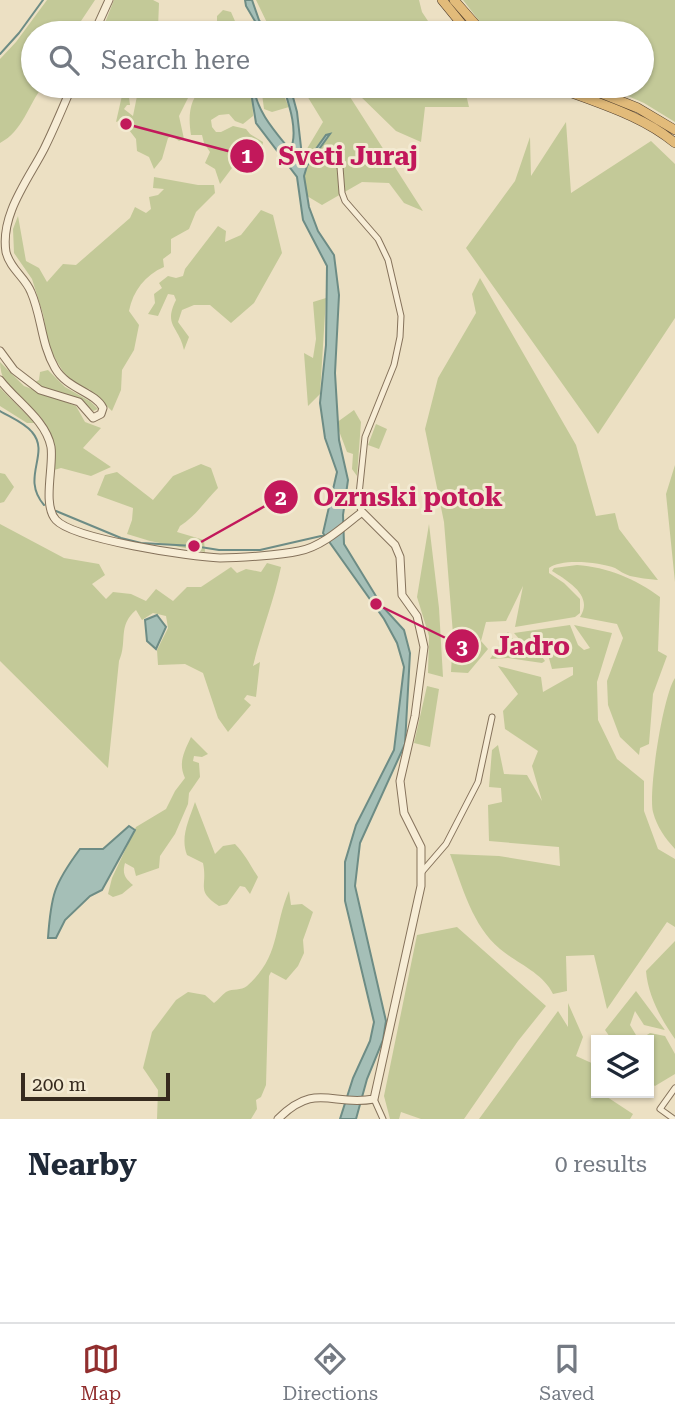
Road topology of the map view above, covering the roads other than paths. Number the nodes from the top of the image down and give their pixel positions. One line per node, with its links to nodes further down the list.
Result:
1 (109, 0): 4 (street)
2 (442, 0): 5 (highway)
3 (454, 0): 6 (highway)
4 (99, 21)
5 (459, 21)
6 (472, 21)
7 (67, 98): 14 (street)
8 (591, 98): 10 (highway)
9 (607, 98): 10 (highway)
10 (635, 112): 11 (highway); 12 (highway)
11 (675, 130)
12 (675, 143)
13 (335, 162): 16 (street)
14 (0, 351)
15 (0, 380): 16 (street)
16 (362, 512): 18 (street)
17 (492, 717): 18 (street)
18 (421, 873): 20 (street)
19 (675, 1088): 23 (street)
20 (374, 1099): 21 (street); 22 (street)
21 (278, 1119)
22 (383, 1119)
23 (674, 1119)

